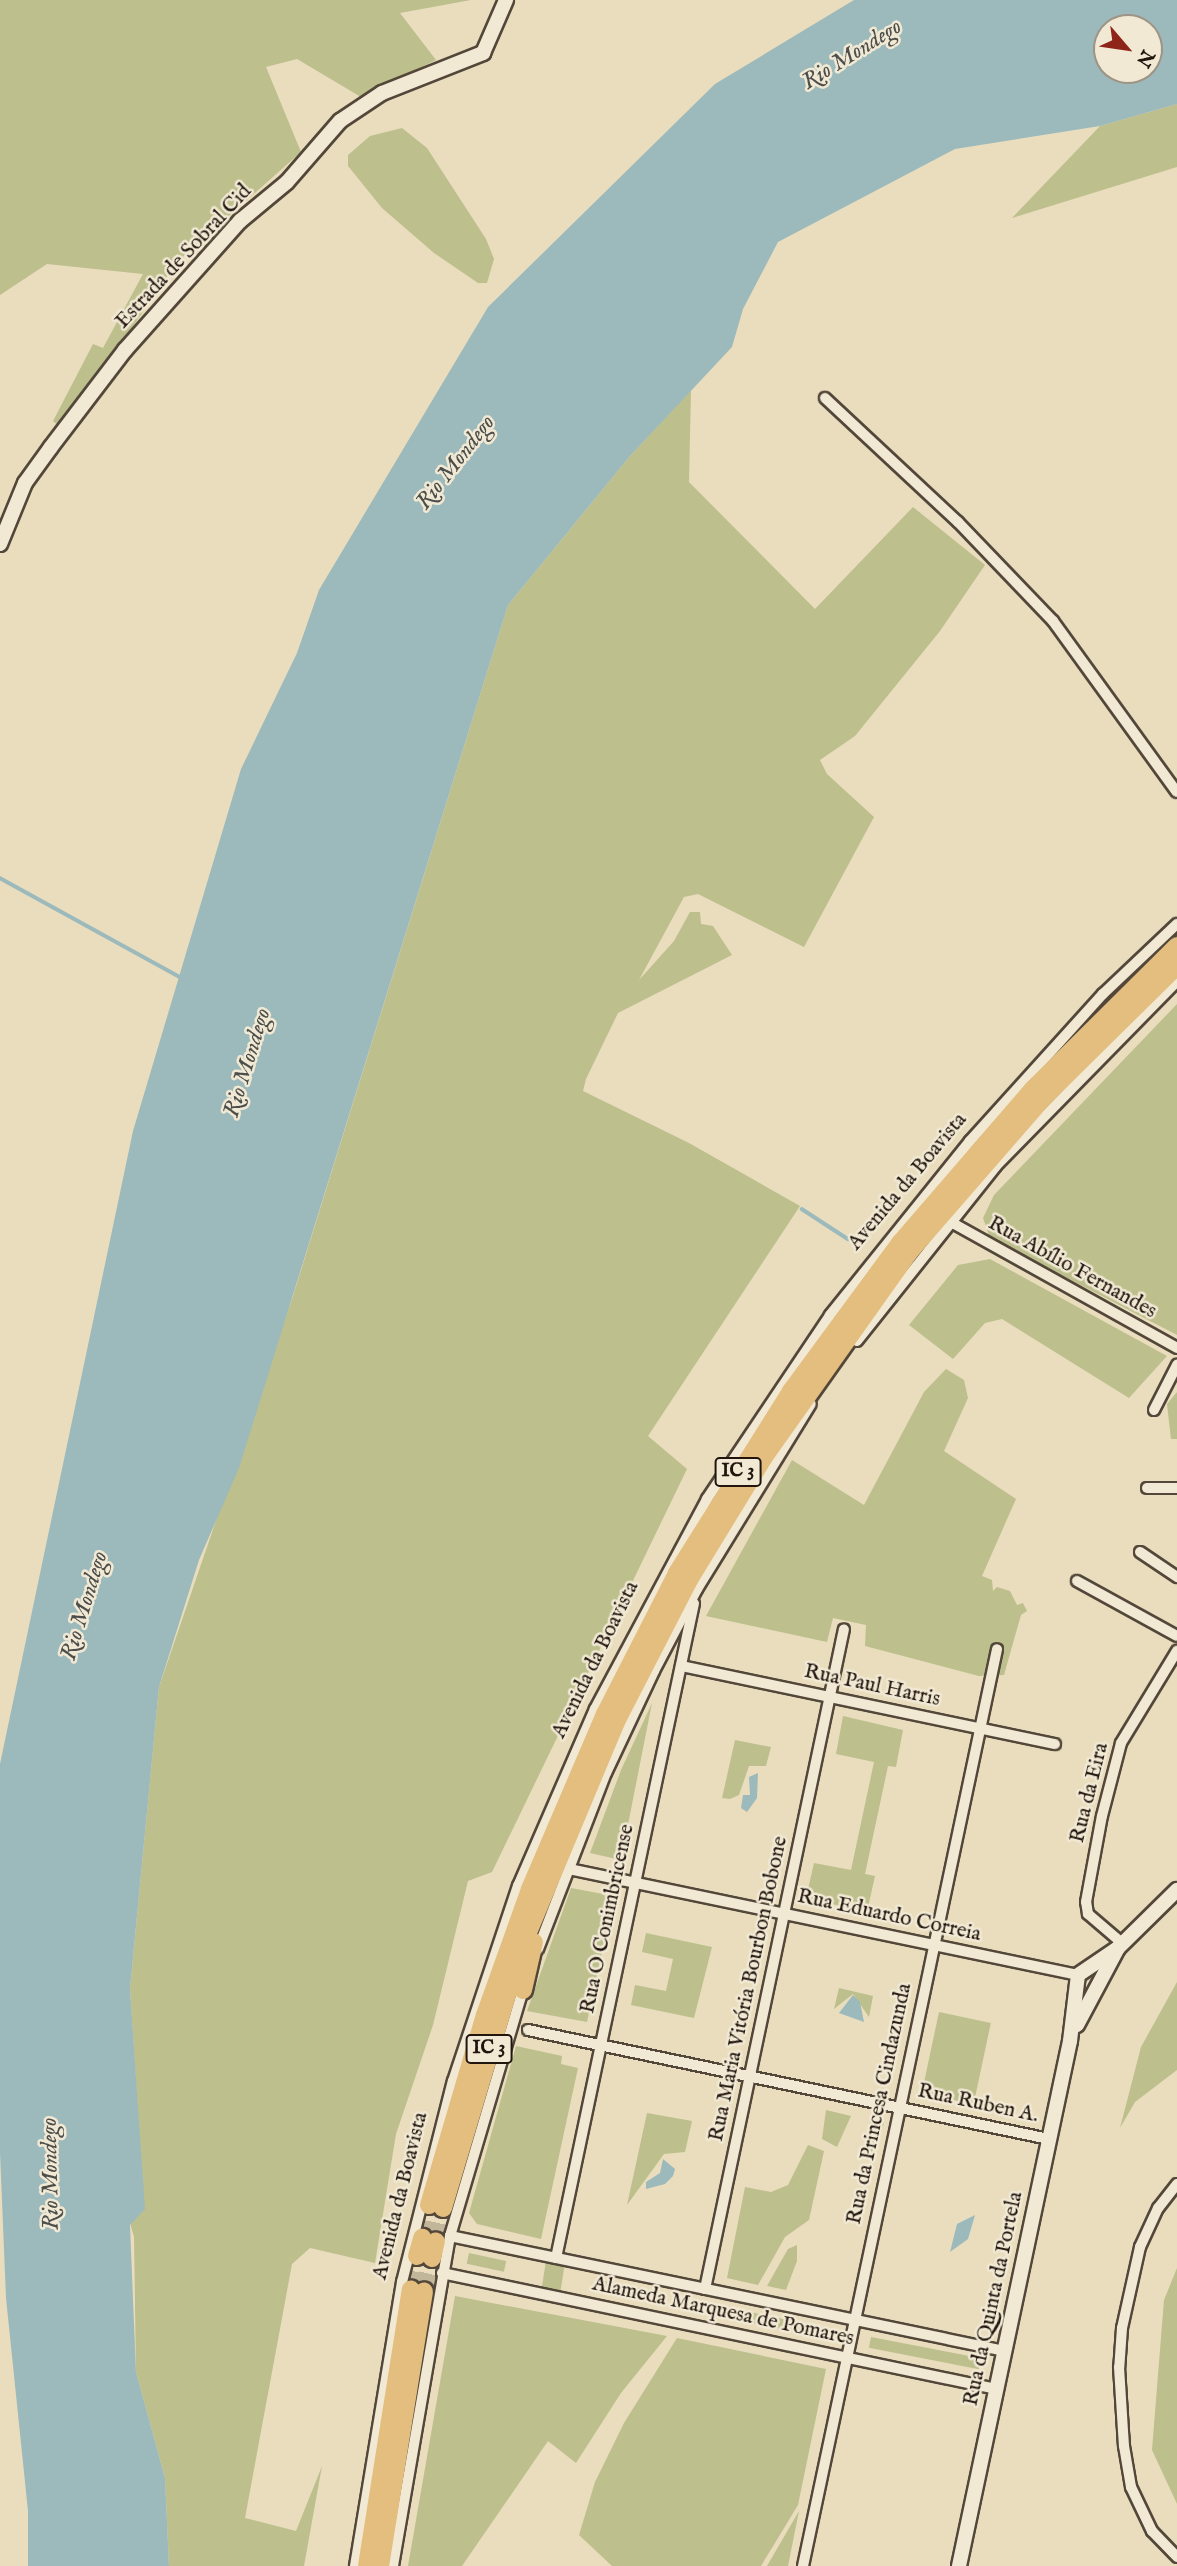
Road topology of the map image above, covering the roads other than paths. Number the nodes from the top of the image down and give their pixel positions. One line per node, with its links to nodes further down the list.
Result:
1 (506, 0): 3 (street, Estrada de Sobral Cid)
2 (825, 398): 4 (street)
3 (0, 544)
4 (1177, 792)
5 (1177, 924): 50 (street, Avenida da Boavista)
6 (1177, 946): 29 (highway, Avenida da Boavista / IC 3)
7 (1177, 966): 29 (highway, Avenida da Boavista / IC 3)
8 (1177, 981): 9 (street)
9 (949, 1221): 10 (street, Rua Abílio Fernandes); 18 (street)
10 (1177, 1348)
11 (1177, 1365): 12 (street)
12 (1154, 1410)
13 (1147, 1488): 14 (street)
14 (1177, 1488)
15 (1140, 1552): 16 (street)
16 (1177, 1577)
17 (1077, 1581): 20 (street)
18 (697, 1589): 23 (street, Rua O Conimbricense); 27 (street)
19 (844, 1629): 24 (street, Rua Maria Vitória Bourbon Bobone)
20 (1177, 1636)
21 (997, 1650): 25 (street, Rua da Princesa Cindazunda)
22 (1177, 1651): 33 (street, Rua da Eira)
23 (681, 1666): 24 (street, Rua Paul Harris); 28 (street, Rua O Conimbricense)
24 (829, 1697): 25 (street, Rua Paul Harris); 31 (street, Rua Maria Vitória Bourbon Bobone)
25 (979, 1728): 26 (street, Rua Paul Harris); 32 (street, Rua da Princesa Cindazunda)
26 (1055, 1744)
27 (569, 1869): 28 (street, Rua Eduardo Correia); 35 (street)
28 (635, 1883): 31 (street, Rua Eduardo Correia); 37 (street, Rua O Conimbricense)
29 (543, 1893): 35 (highway)
30 (1175, 1896): 33 (street)
31 (784, 1914): 32 (street, Rua Eduardo Correia); 38 (street, Rua Maria Vitória Bourbon Bobone)
32 (933, 1945): 34 (street, Rua Eduardo Correia); 39 (street, Rua da Princesa Cindazunda)
33 (1120, 1945): 34 (street)
34 (1088, 1977): 40 (street, Rua da Quinta da Portela)
35 (523, 1990): 42 (street)
36 (528, 2030): 37 (street, Rua Ruben A.)
37 (601, 2046): 38 (street, Rua Ruben A.); 43 (street, Rua O Conimbricense)
38 (750, 2076): 39 (street, Rua Ruben A.); 44 (street, Rua Maria Vitória Bourbon Bobone)
39 (899, 2108): 40 (street, Rua Ruben A.); 45 (street, Rua da Princesa Cindazunda)
40 (1049, 2139): 46 (street, Rua da Quinta da Portela)
41 (1177, 2184): 49 (street)
42 (433, 2250): 43 (street, Alameda Marquesa de Pomares); 47 (street, Alameda Marquesa de Pomares); 53 (street)
43 (556, 2258): 44 (street, Alameda Marquesa de Pomares)
44 (705, 2289): 45 (street, Alameda Marquesa de Pomares)
45 (854, 2320): 46 (street, Alameda Marquesa de Pomares); 47 (street, Rua da Princesa Cindazunda)
46 (1004, 2351): 48 (street, Rua da Quinta da Portela)
47 (846, 2357): 48 (street, Alameda Marquesa de Pomares); 54 (street, Rua da Princesa Cindazunda)
48 (997, 2389): 55 (street, Rua da Quinta da Portela)
49 (1177, 2557)
50 (355, 2566)
51 (367, 2566): 52 (highway, Avenida da Boavista)
52 (380, 2566)
53 (393, 2566)
54 (803, 2566)
55 (959, 2566)

